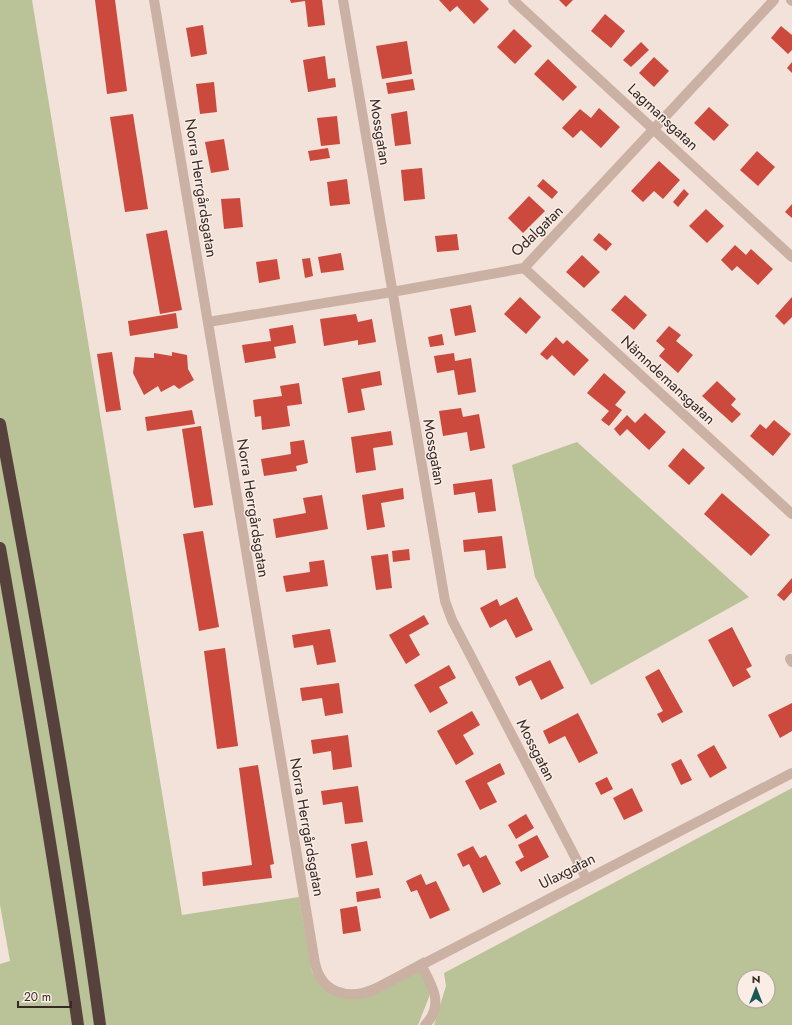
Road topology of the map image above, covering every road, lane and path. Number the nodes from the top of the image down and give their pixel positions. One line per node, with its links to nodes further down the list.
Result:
1 (154, 0): 9 (street, Norra Herrgårdsgatan)
2 (343, 0): 8 (street, Mossgatan)
3 (514, 0): 5 (street, Lagmansgatan)
4 (774, 0): 5 (street, Odalgatan)
5 (655, 130): 6 (street, Lagmansgatan); 7 (street, Odalgatan)
6 (792, 257)
7 (524, 268): 8 (street, Odalgatan); 11 (street, Nämndemansgatan)
8 (392, 292): 9 (street, Odalgatan); 14 (street, Mossgatan)
9 (208, 322): 16 (street, Norra Herrgårdsgatan)
10 (0, 424): 18 (highway)
11 (792, 514)
12 (0, 548): 17 (highway)
13 (792, 772): 14 (street, Ulaxgatan)
14 (586, 878): 15 (street, Ulaxgatan)
15 (421, 965): 16 (street, Ulaxgatan); 19 (street)
16 (356, 995)
17 (78, 1025)
18 (100, 1025)
19 (425, 1025)

